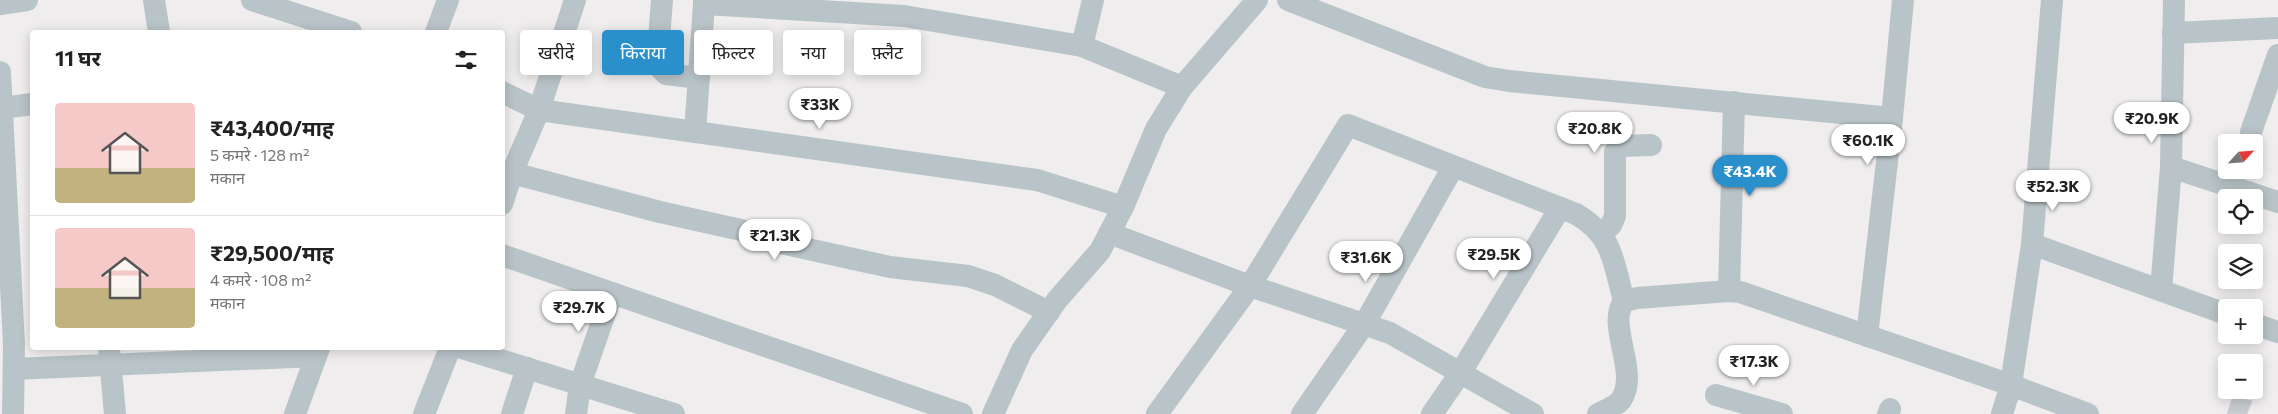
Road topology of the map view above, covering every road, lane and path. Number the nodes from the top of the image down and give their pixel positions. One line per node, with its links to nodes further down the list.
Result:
1 (27, 0): 14 (street)
2 (154, 0): 17 (street)
3 (252, 0): 15 (street)
4 (448, 0): 19 (street)
5 (576, 0): 29 (street)
6 (662, 0): 24 (street)
7 (1093, 0): 21 (street)
8 (1256, 0): 25 (street)
9 (1288, 0): 27 (street)
10 (1903, 0): 30 (street)
11 (2052, 0): 45 (street)
12 (2174, 0): 20 (street)
13 (704, 2): 21 (street); 24 (street)
14 (0, 4)
15 (291, 23): 18 (street)
16 (2278, 28): 20 (street)
17 (159, 30)
18 (338, 30)
19 (437, 30)
20 (2173, 33): 36 (street)
21 (1082, 46): 25 (street)
22 (2278, 55): 33 (street)
23 (0, 72): 31 (street)
24 (699, 78): 32 (street)
25 (1182, 87): 40 (street)
26 (505, 93): 29 (street)
27 (1734, 102): 30 (street); 50 (street)
28 (30, 105): 31 (street)
29 (539, 110): 32 (street); 37 (street)
30 (1892, 118): 58 (street)
31 (1, 119): 44 (street)
32 (695, 132): 40 (street)
33 (2251, 132)
34 (1651, 145): 43 (street)
35 (1453, 167): 41 (street); 48 (street); 55 (street)
36 (2171, 167): 39 (street); 49 (street)
37 (512, 173): 38 (street); 54 (street)
38 (505, 195)
39 (2278, 202)
40 (1123, 206): 42 (street)
41 (1560, 208): 43 (street); 66 (street)
42 (1109, 233): 48 (street); 54 (street)
43 (1602, 234): 52 (street)
44 (4, 241): 47 (street)
45 (2032, 244): 49 (street); 68 (street)
46 (505, 256): 51 (street)
47 (5, 286): 59 (street)
48 (1250, 286): 55 (street); 79 (street)
49 (2161, 290): 53 (street)
50 (1730, 292): 52 (street); 58 (street)
51 (612, 293): 67 (street); 77 (street)
52 (1624, 301): 83 (street)
53 (2218, 311)
54 (1049, 312): 78 (street)
55 (1365, 324): 66 (street); 80 (street)
56 (2263, 327): 57 (street)
57 (2278, 332)
58 (1867, 336): 68 (street)
59 (7, 346): 65 (street)
60 (449, 350): 73 (street)
61 (468, 350): 64 (street)
62 (317, 352): 63 (street); 72 (street)
63 (110, 356): 65 (street); 71 (street)
64 (527, 368): 67 (street); 74 (street)
65 (14, 370): 70 (street)
66 (1461, 372): 81 (street); 82 (street)
67 (580, 385): 75 (street); 76 (street)
68 (2012, 385): 85 (street); 86 (street)
69 (1716, 395): 84 (street)
70 (9, 409)
71 (115, 414)
72 (295, 414)
73 (424, 414)
74 (512, 414)
75 (576, 414)
76 (674, 414)
77 (962, 414)
78 (993, 414)
79 (1157, 414)
80 (1302, 414)
81 (1432, 414)
82 (1533, 414)
83 (1598, 414)
84 (1782, 414)
85 (2002, 414)
86 (2088, 414)

